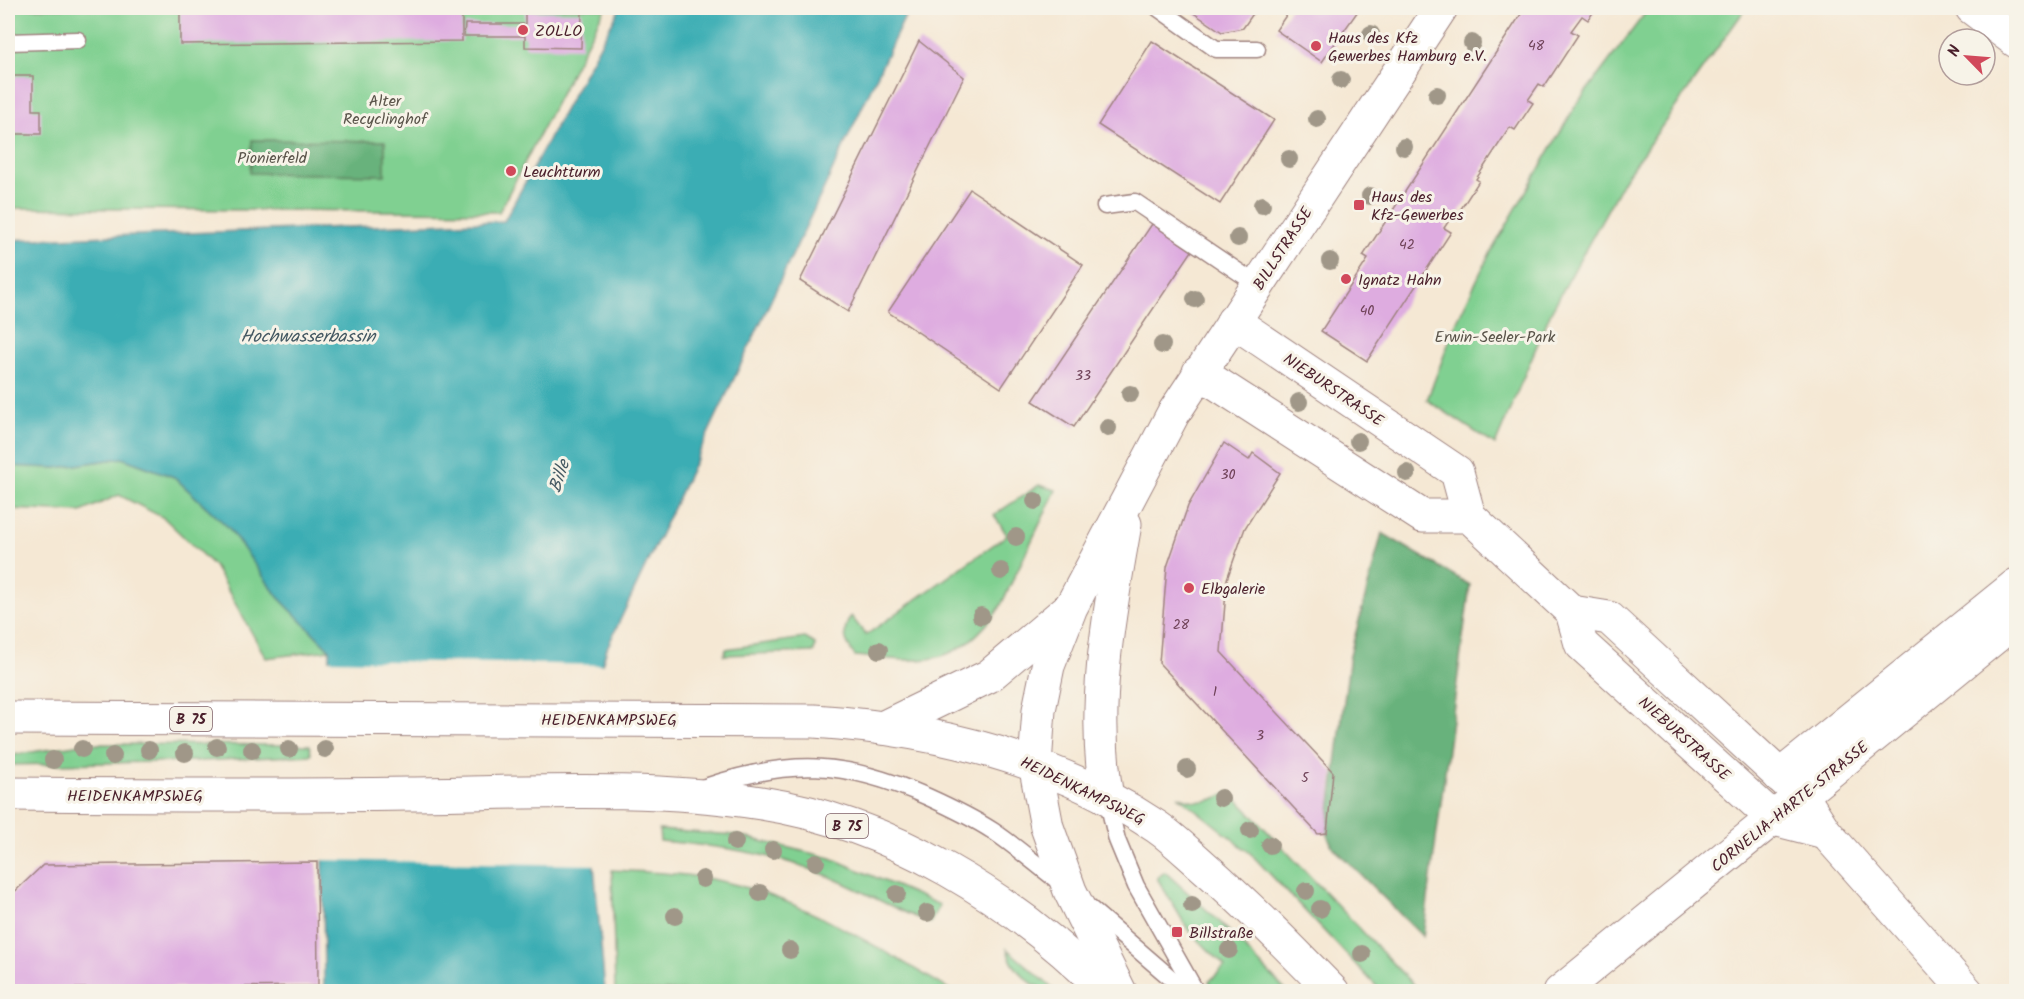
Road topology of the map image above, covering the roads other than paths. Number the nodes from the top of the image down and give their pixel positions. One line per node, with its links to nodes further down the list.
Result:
1 (1158, 8): 7 (lane)
2 (1441, 8): 9 (main road, BILLSTRASSE)
3 (1972, 8): 5 (main road)
4 (78, 40): 6 (lane)
5 (2016, 41)
6 (8, 42)
7 (1257, 49)
8 (1105, 206): 9 (lane)
9 (1258, 285): 10 (main road, BILLSTRASSE)
10 (1233, 321): 11 (main road, BILLSTRASSE); 13 (main road, NIEBURSTRASSE)
11 (1198, 372): 12 (main road, BILLSTRASSE); 13 (main road)
12 (1130, 492): 15 (main road, BILLSTRASSE); 24 (main road, BILLSTRASSE)
13 (1469, 516): 16 (main road)
14 (2016, 585): 21 (main road, CORNELIA-HARTE-STRASSE)
15 (1071, 606): 19 (main road); 20 (main road, BILLSTRASSE)
16 (1572, 612): 21 (main road); 25 (main road, NIEBURSTRASSE)
17 (2016, 620): 21 (main road, CORNELIA-HARTE-STRASSE)
18 (8, 718): 19 (main road, HEIDENKAMPSWEG / B 75)
19 (882, 728): 20 (main road, HEIDENKAMPSWEG / B 75)
20 (1035, 764): 24 (main road, HEIDENKAMPSWEG / B 75); 27 (main road, BILLSTRASSE)
21 (1791, 786): 25 (main road, CORNELIA-HARTE-STRASSE); 26 (main road)
22 (8, 794): 23 (main road, HEIDENKAMPSWEG / B 75)
23 (685, 795): 27 (lane); 28 (main road, HEIDENKAMPSWEG / B 75)
24 (1107, 798): 31 (lane); 32 (main road, HEIDENKAMPSWEG / B 75)
25 (1774, 819): 26 (main road, NIEBURSTRASSE); 33 (main road, CORNELIA-HARTE-STRASSE)
26 (1825, 832): 34 (main road)
27 (1070, 891): 29 (main road, BILLSTRASSE); 30 (lane)
28 (1107, 992)
29 (1120, 992)
30 (1186, 992)
31 (1196, 992)
32 (1333, 992)
33 (1560, 992)
34 (1967, 992)

